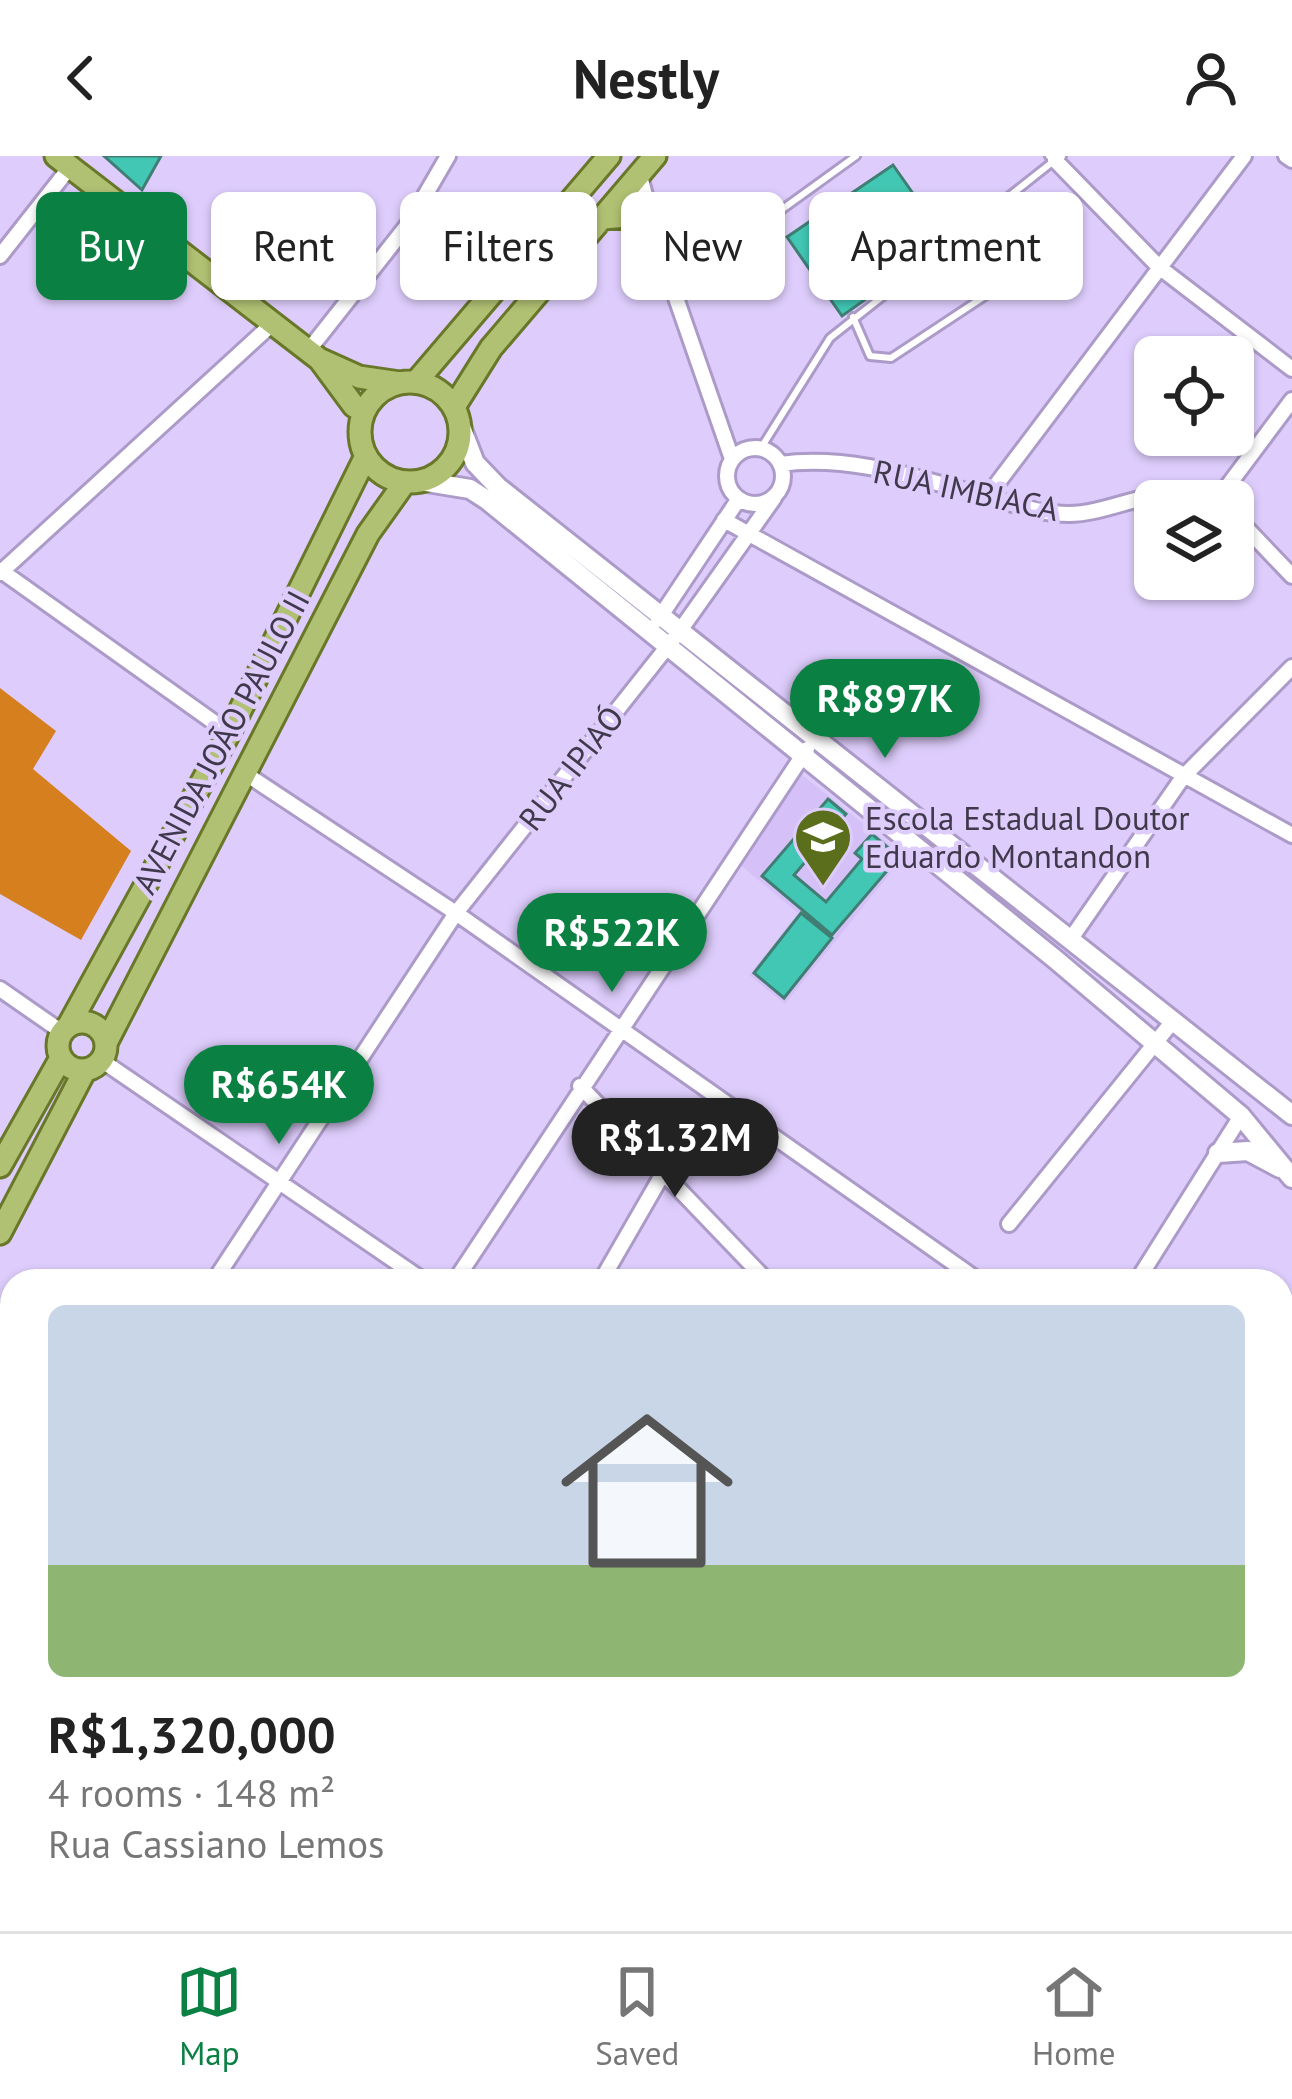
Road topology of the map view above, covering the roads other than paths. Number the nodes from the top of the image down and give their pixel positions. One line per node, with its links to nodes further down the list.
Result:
1 (448, 156): 21 (street)
2 (609, 156): 17 (main road)
3 (856, 156): 9 (lane)
4 (1244, 156): 13 (street)
5 (1054, 157): 8 (lane); 13 (street)
6 (63, 162): 12 (street); 19 (main road)
7 (647, 164): 11 (main road)
8 (1016, 192)
9 (785, 207)
10 (621, 216): 11 (main road)
11 (603, 218): 20 (main road)
12 (0, 256)
13 (1160, 267): 22 (street); 33 (street)
14 (677, 300): 29 (street)
15 (876, 300): 18 (lane)
16 (979, 300): 18 (lane)
17 (482, 304): 20 (main road); 23 (main road)
18 (853, 317): 27 (lane)
19 (271, 325): 21 (main road); 42 (street)
20 (510, 326): 26 (main road)
21 (314, 355): 23 (main road); 25 (main road)
22 (1292, 369)
23 (408, 383): 25 (main road); 26 (main road)
24 (1292, 400): 31 (street)
25 (364, 411): 28 (main road)
26 (457, 415): 32 (main road); 44 (main road)
27 (761, 448): 29 (street); 30 (street)
28 (366, 456): 32 (main road); 40 (main road, AVENIDA JOÃO PAULO II)
29 (732, 459): 35 (street)
30 (780, 464): 33 (street, RUA IMBIACA); 34 (street, RUA IPIAÓ)
31 (1234, 480)
32 (413, 482): 41 (main road, AVENIDA JOÃO PAULO II); 44 (main road)
33 (987, 496): 36 (street, RUA IMBIACA)
34 (774, 498): 35 (street); 38 (street, RUA IPIAÓ)
35 (738, 500): 37 (street)
36 (1134, 501)
37 (724, 520): 38 (street); 44 (street)
38 (746, 535): 45 (street, RUA IPIAÓ); 51 (street)
39 (1254, 536): 43 (street)
40 (321, 550): 41 (main road); 48 (main road, AVENIDA JOÃO PAULO II)
41 (350, 568): 50 (main road, AVENIDA JOÃO PAULO II)
42 (1, 571): 48 (street)
43 (1292, 576)
44 (655, 624): 45 (main road); 46 (main road)
45 (679, 632): 46 (street, RUA IPIAÓ); 49 (main road)
46 (666, 648): 49 (main road); 53 (street, RUA IPIAÓ)
47 (1292, 668): 51 (street)
48 (230, 733): 57 (main road, AVENIDA JOÃO PAULO II)
49 (808, 748): 54 (main road); 58 (street); 59 (main road)
50 (246, 775): 53 (street); 61 (main road, AVENIDA JOÃO PAULO II)
51 (1183, 777): 52 (street); 54 (street)
52 (1292, 835)
53 (456, 913): 58 (street); 71 (street, RUA IPIAÓ)
54 (1070, 940): 56 (main road)
55 (0, 989): 57 (street)
56 (1173, 1021): 59 (street); 65 (main road)
57 (66, 1029): 60 (main road); 61 (main road)
58 (618, 1030): 62 (street); 63 (street)
59 (1154, 1043): 64 (main road); 72 (street)
60 (61, 1058): 61 (main road); 68 (main road)
61 (97, 1058): 71 (street); 73 (main road, AVENIDA JOÃO PAULO II)
62 (580, 1086): 69 (street); 76 (street)
63 (721, 1102): 69 (street); 79 (street)
64 (1241, 1116): 66 (main road); 67 (street)
65 (1292, 1119): 66 (main road)
66 (1264, 1142): 70 (main road)
67 (1218, 1153): 70 (main road); 80 (street)
68 (0, 1166)
69 (665, 1170): 77 (street); 78 (street)
70 (1286, 1173)
71 (280, 1178): 74 (street, RUA IPIAÓ); 75 (street)
72 (1009, 1224)
73 (0, 1233)
74 (222, 1269)
75 (407, 1269)
76 (463, 1269)
77 (608, 1269)
78 (756, 1269)
79 (962, 1269)
80 (1150, 1269)

